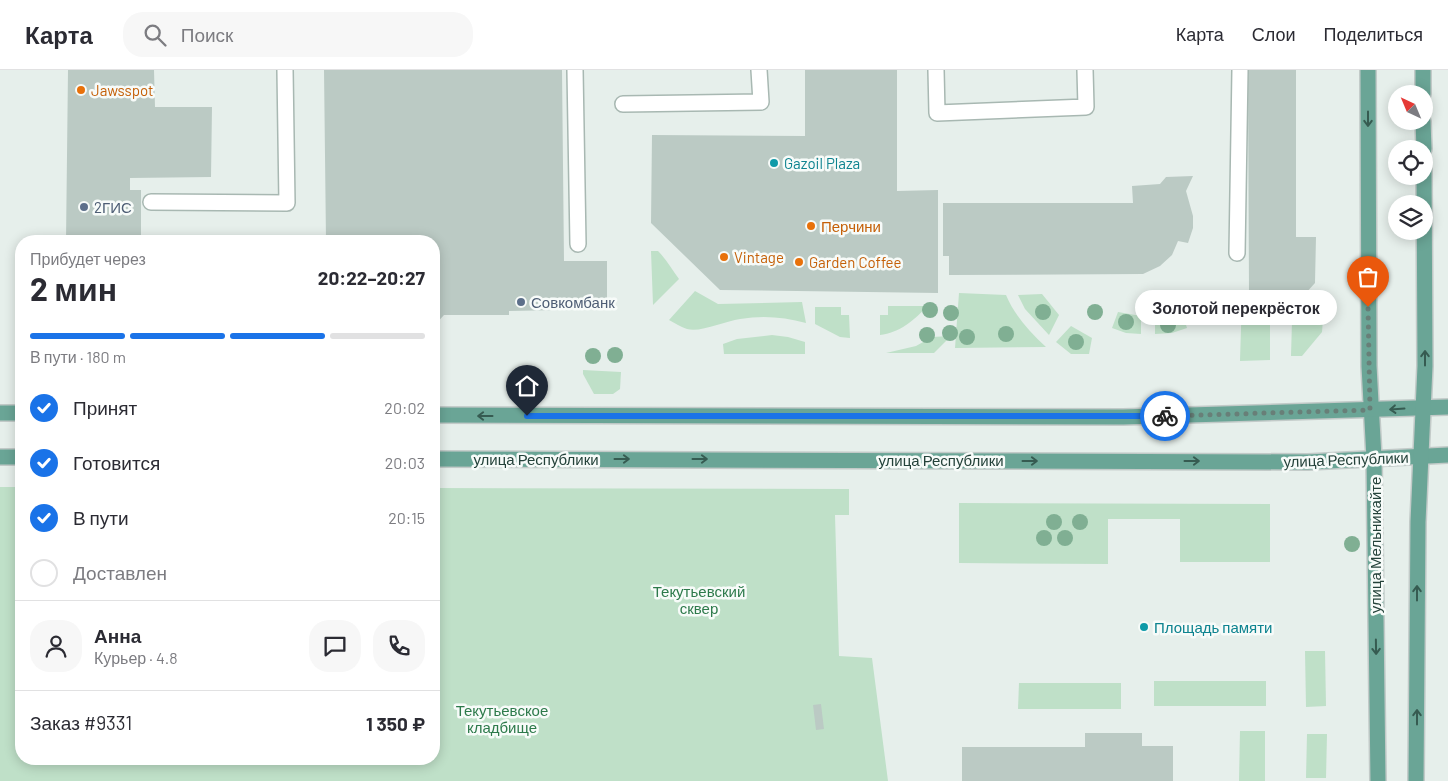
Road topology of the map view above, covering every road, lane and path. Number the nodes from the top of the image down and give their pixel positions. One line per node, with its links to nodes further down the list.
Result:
1 (285, 70): 12 (lane)
2 (575, 70): 13 (lane)
3 (760, 70): 10 (lane)
4 (936, 70): 5 (lane)
5 (1085, 70)
6 (1240, 70): 14 (lane)
7 (1368, 70): 17 (main road, улица Мельникайте, one-way to 17)
8 (1423, 70): 9 (main road)
9 (1423, 85)
10 (623, 104)
11 (1424, 185): 15 (main road, one-way to 11)
12 (151, 202)
13 (578, 244)
14 (1237, 253)
15 (1423, 407): 16 (main road); 17 (main road, one-way to 17); 22 (main road)
16 (1448, 407)
17 (1370, 410): 20 (main road, one-way to 20); 25 (main road, улица Мельникайте)
18 (0, 413): 19 (main road)
19 (15, 413)
20 (440, 415)
21 (1448, 455): 22 (main road, улица Республики)
22 (1420, 456): 25 (main road, улица Республики); 28 (main road, one-way to 22)
23 (0, 457): 24 (main road)
24 (15, 457)
25 (1374, 458): 26 (main road, улица Республики, one-way to 25); 27 (main road, улица Мельникайте, one-way to 27)
26 (440, 459)
27 (1378, 781)
28 (1416, 781)

